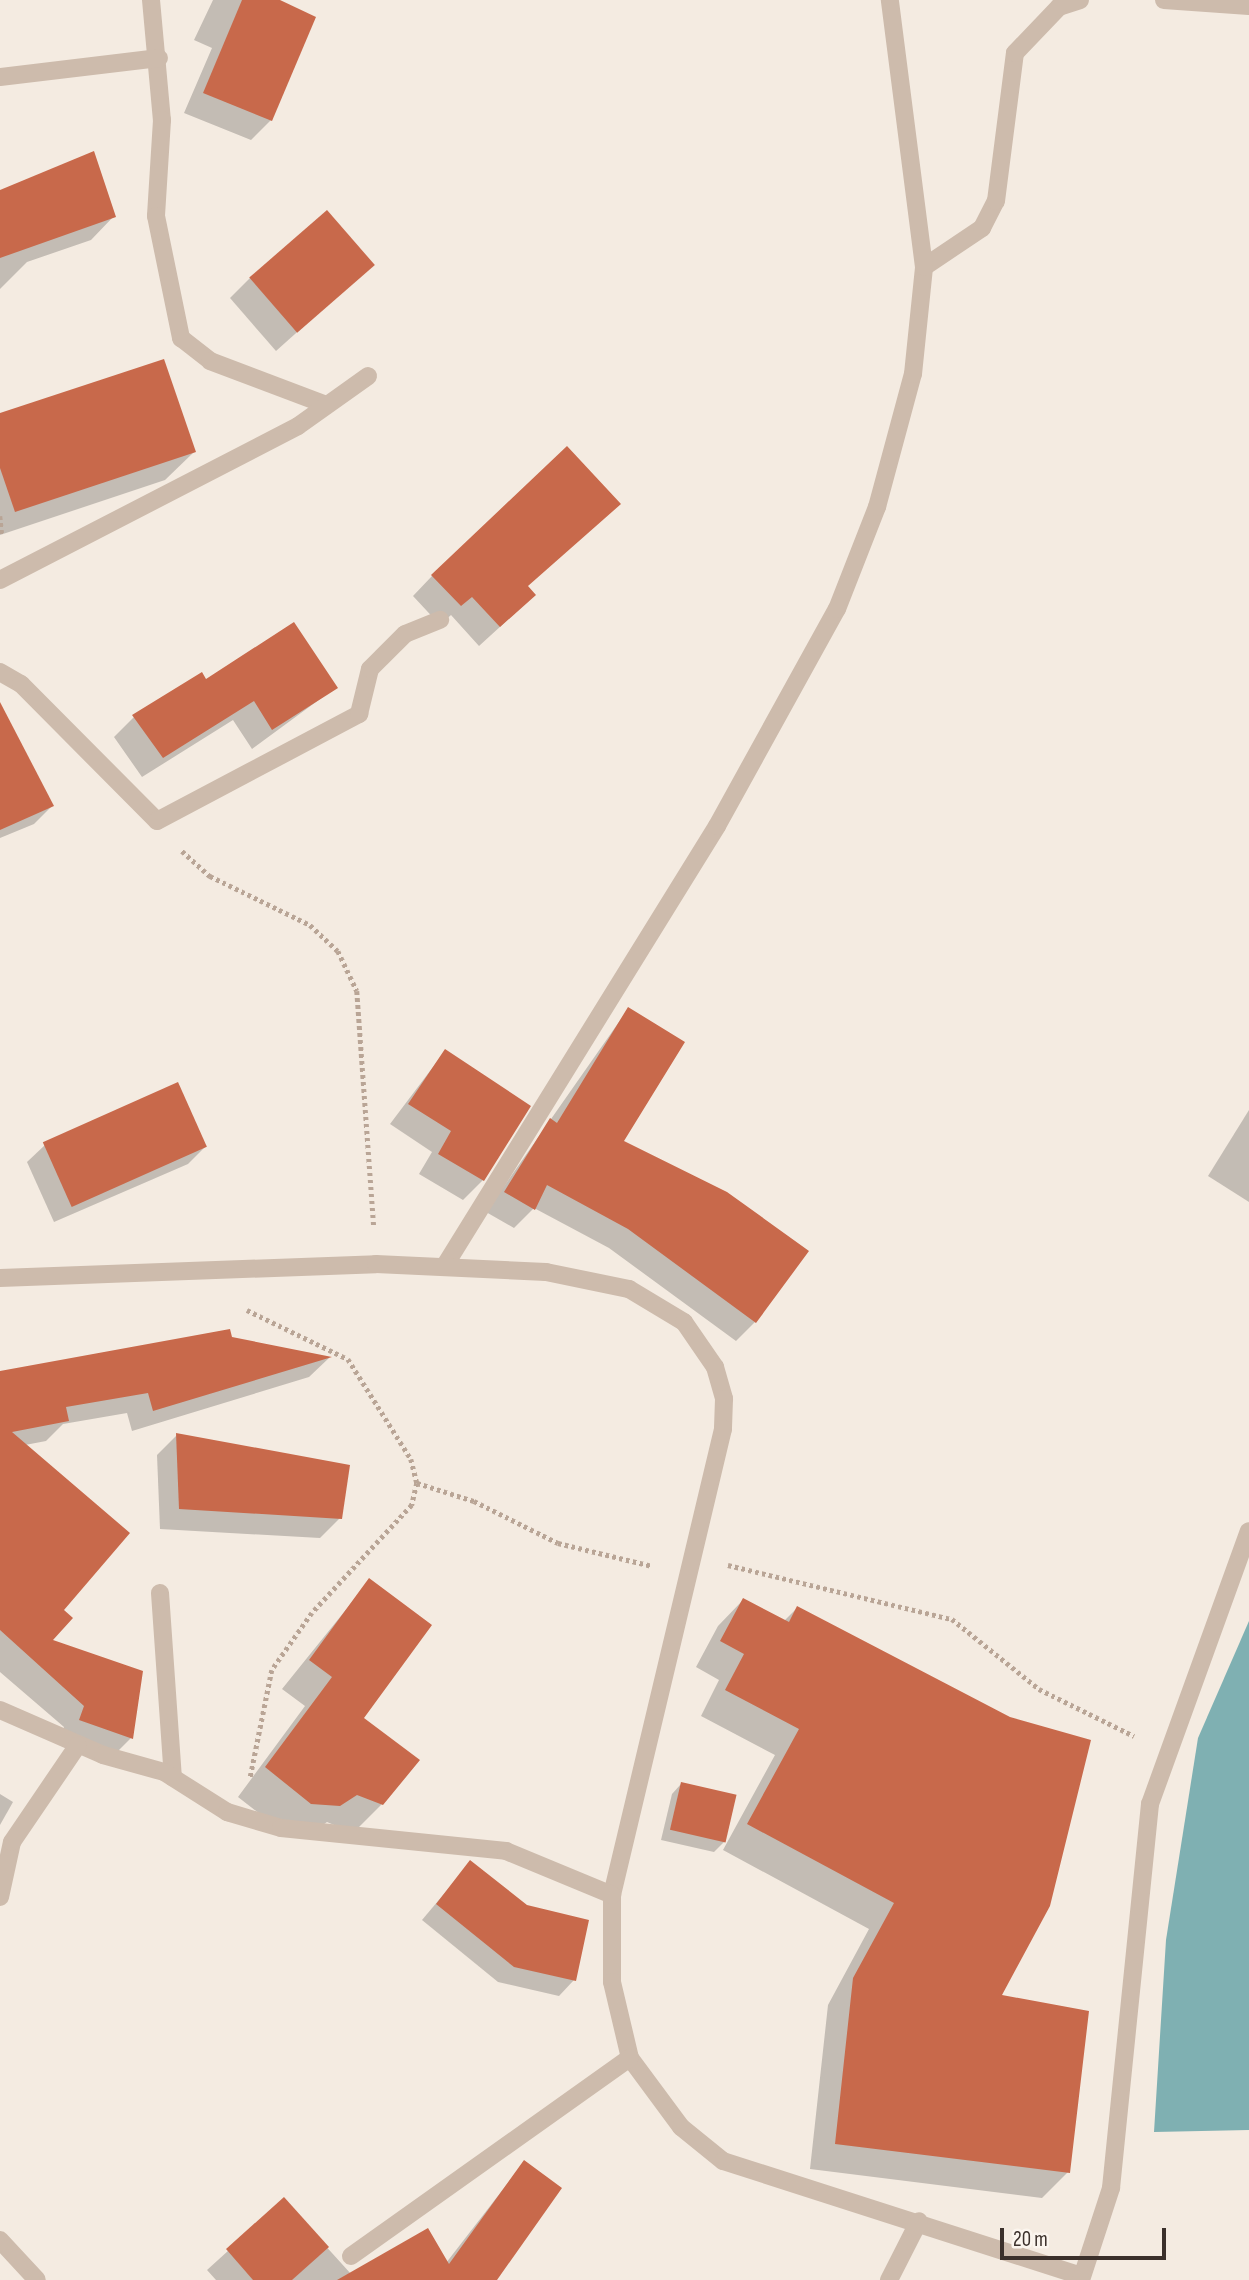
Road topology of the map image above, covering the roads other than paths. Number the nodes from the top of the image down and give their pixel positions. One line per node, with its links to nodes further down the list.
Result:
1 (151, 0): 6 (street)
2 (890, 0): 8 (street)
3 (1080, 0): 8 (street)
4 (1164, 0): 5 (street)
5 (1249, 6)
6 (159, 58): 7 (street); 10 (street)
7 (0, 77)
8 (924, 267): 14 (street)
9 (368, 376): 10 (street)
10 (324, 404): 11 (street)
11 (0, 580)
12 (440, 620): 13 (street)
13 (0, 672)
14 (444, 1267): 15 (street); 21 (street)
15 (0, 1278)
16 (1249, 1531): 27 (street)
17 (160, 1593): 20 (street)
18 (0, 1710): 19 (street)
19 (78, 1745): 20 (street); 22 (street)
20 (173, 1778): 21 (street)
21 (612, 1895): 23 (street)
22 (0, 1897)
23 (630, 2058): 24 (street); 26 (street)
24 (919, 2221): 27 (street); 29 (street)
25 (0, 2240): 28 (street)
26 (351, 2256)
27 (1081, 2278)
28 (37, 2280)
29 (889, 2280)

